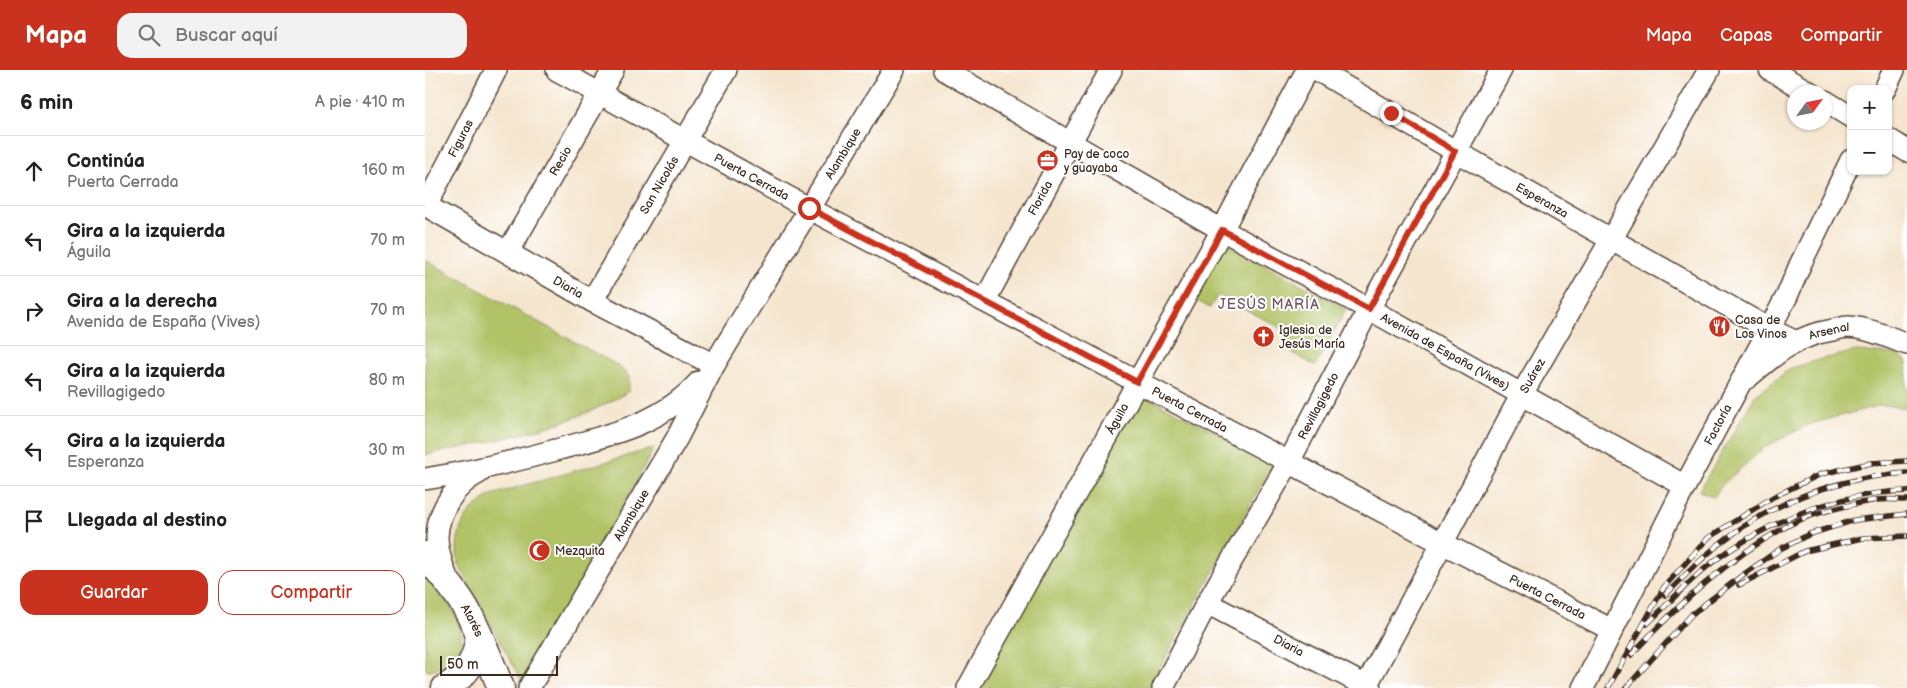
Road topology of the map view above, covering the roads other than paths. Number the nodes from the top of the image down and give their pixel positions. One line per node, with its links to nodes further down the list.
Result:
1 (496, 70): 25 (street, Figuras)
2 (557, 70): 16 (street, Puerta Cerrada)
3 (613, 70): 16 (street, Recio)
4 (726, 70): 19 (street, San Nicolás)
5 (894, 70): 26 (street, Alambique)
6 (944, 70): 21 (street, Avenida de España (Vives))
7 (1111, 70): 21 (street, Florida)
8 (1307, 70): 27 (street, Águila)
9 (1317, 70): 22 (street, Esperanza)
10 (1501, 70): 22 (street, Revillagigedo)
11 (1709, 70): 28 (street, Suárez)
12 (1770, 70): 14 (street)
13 (1894, 70): 15 (street)
14 (1797, 85)
15 (1887, 85)
16 (600, 93): 19 (street, Puerta Cerrada); 29 (street, Recio)
17 (1832, 105): 18 (street)
18 (1847, 115)
19 (686, 140): 26 (street, Puerta Cerrada); 31 (street, San Nicolás)
20 (1892, 142): 23 (street)
21 (1070, 143): 27 (street, Avenida de España (Vives)); 30 (street, Florida)
22 (1455, 151): 28 (street, Esperanza); 32 (street, Revillagigedo)
23 (1907, 151)
24 (1847, 168): 33 (street, Factoría)
25 (425, 205): 29 (street, Diaria)
26 (809, 208): 30 (street, Puerta Cerrada); 36 (street, Alambique)
27 (1222, 230): 32 (street, Avenida de España (Vives)); 37 (street, Águila)
28 (1611, 240): 33 (street, Esperanza); 39 (street, Suárez)
29 (507, 252): 31 (street, Diaria)
30 (985, 300): 37 (street, Puerta Cerrada)
31 (592, 301): 36 (street, Diaria)
32 (1369, 309): 39 (street, Avenida de España (Vives)); 40 (street, Revillagigedo)
33 (1769, 329): 34 (street, Esperanza); 38 (street, Factoría)
34 (1794, 341): 35 (street, Arsenal); 38 (street, Arsenal)
35 (1907, 344)
36 (714, 366): 41 (street, Alambique); 53 (street, Alambique)
37 (1137, 382): 40 (street, Puerta Cerrada); 54 (street, Águila)
38 (1738, 387): 43 (street, Factoría)
39 (1522, 394): 43 (street, Avenida de España (Vives)); 44 (street, Suárez)
40 (1289, 462): 44 (street, Puerta Cerrada); 47 (street, Revillagigedo)
41 (490, 468): 42 (street, Alambique); 46 (street, Alambique)
42 (425, 479)
43 (1685, 486): 48 (street, Factoría)
44 (1444, 544): 48 (street, Puerta Cerrada); 50 (street, Suárez)
45 (425, 555): 46 (main road, Atarés)
46 (449, 583): 49 (main road, Atarés)
47 (1207, 603): 50 (street, Diaria); 55 (street, Revillagigedo)
48 (1612, 630): 56 (street, Factoría)
49 (479, 635): 51 (main road, Atarés); 52 (main road)
50 (1368, 687)
51 (445, 688)
52 (501, 688)
53 (529, 688)
54 (968, 688)
55 (1163, 688)
56 (1583, 688)

